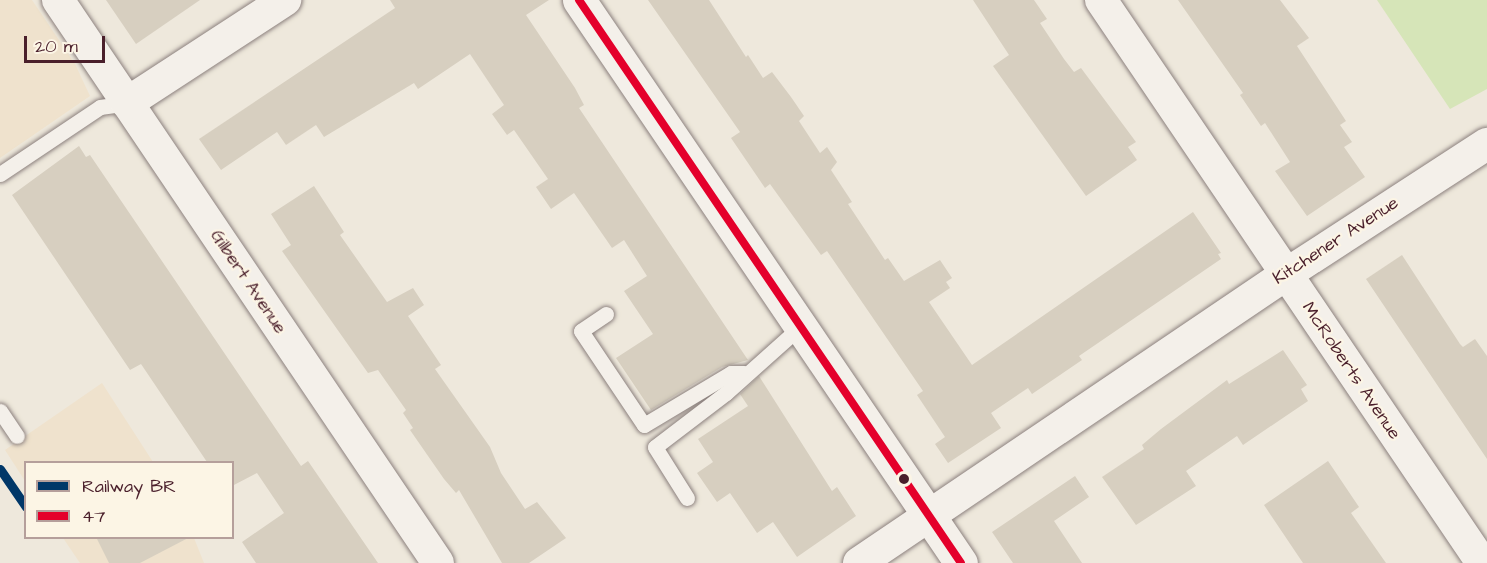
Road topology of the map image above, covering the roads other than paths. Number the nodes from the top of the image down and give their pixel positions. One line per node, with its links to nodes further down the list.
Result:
1 (58, 0): 5 (street, Gilbert Avenue)
2 (285, 0): 5 (street)
3 (579, 0): 10 (street)
4 (1101, 0): 8 (street, McRoberts Avenue)
5 (127, 104): 7 (lane); 16 (street, Gilbert Avenue)
6 (1487, 144): 8 (street, Kitchener Avenue)
7 (0, 174)
8 (1285, 275): 15 (street, Kitchener Avenue); 19 (street, McRoberts Avenue)
9 (606, 314): 11 (lane)
10 (802, 325): 11 (lane); 15 (street)
11 (744, 373): 14 (lane)
12 (0, 411): 13 (lane)
13 (17, 436)
14 (687, 498)
15 (929, 515): 17 (street, Kitchener Avenue); 18 (street)
16 (438, 563)
17 (859, 563)
18 (961, 563)
19 (1482, 563)

